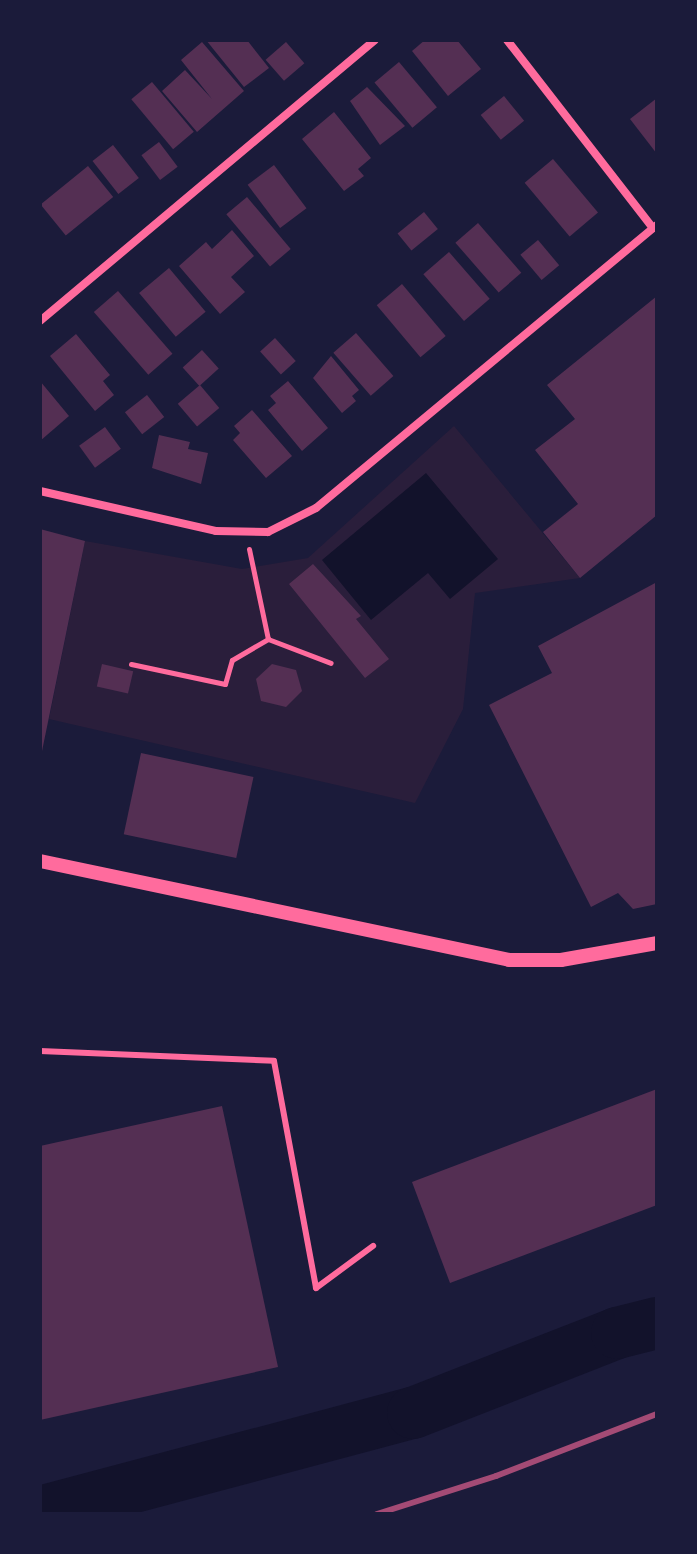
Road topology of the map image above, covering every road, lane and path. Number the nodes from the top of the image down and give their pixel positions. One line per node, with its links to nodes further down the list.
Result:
1 (375, 40): 4 (street)
2 (507, 40): 3 (street)
3 (655, 227): 6 (street)
4 (40, 321)
5 (40, 491): 6 (street)
6 (248, 532): 7 (path)
7 (268, 639): 8 (path); 9 (path)
8 (331, 663)
9 (131, 664)
10 (40, 861): 11 (street)
11 (657, 943)
12 (40, 1051): 13 (lane)
13 (373, 1246)

